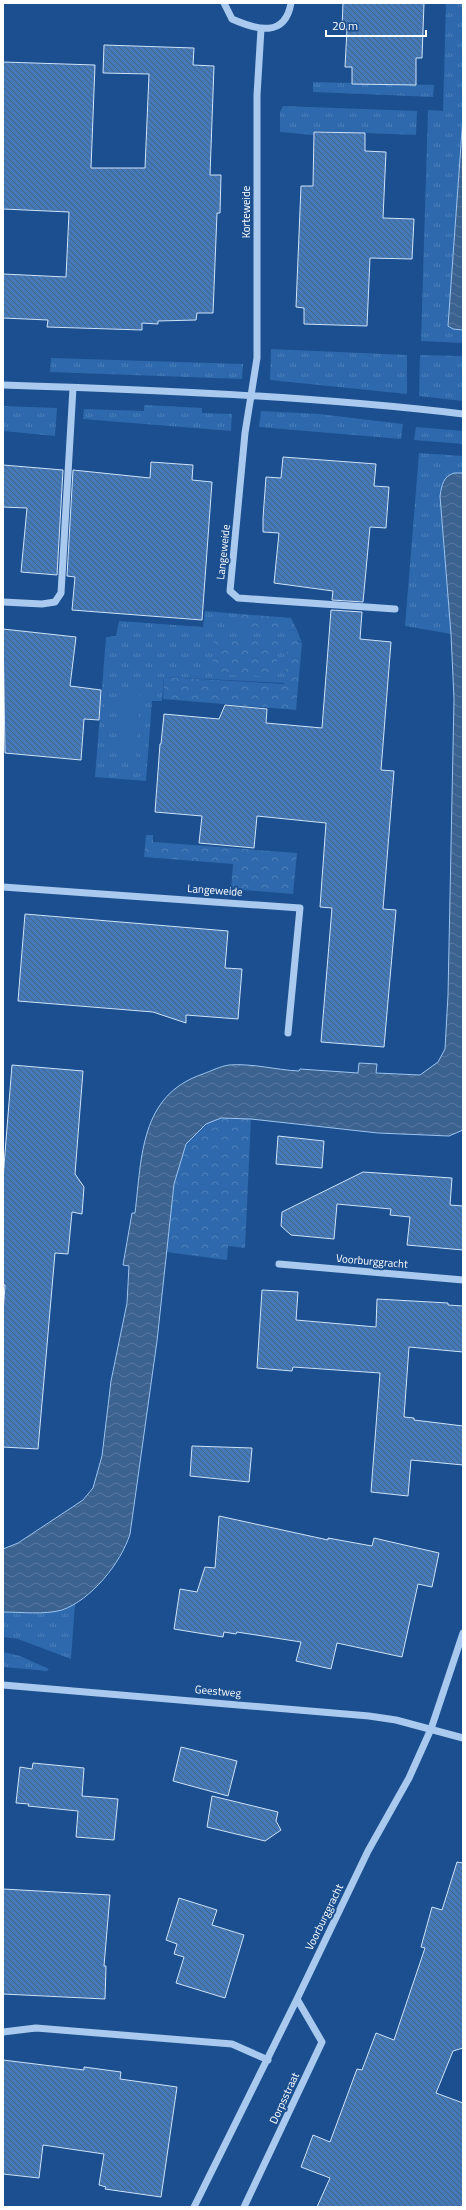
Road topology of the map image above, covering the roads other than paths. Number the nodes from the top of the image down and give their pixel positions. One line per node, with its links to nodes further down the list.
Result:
1 (224, 3): 3 (street)
2 (291, 3): 3 (street)
3 (261, 29): 6 (street, Korteweide)
4 (3, 385): 5 (street)
5 (73, 388): 6 (street); 8 (street)
6 (250, 395): 7 (street); 9 (street, Langeweide)
7 (463, 414)
8 (3, 602)
9 (394, 609)
10 (3, 887): 11 (street, Langeweide)
11 (288, 1033)
12 (279, 1264): 13 (street, Voorburggracht)
13 (463, 1280)
14 (463, 1633): 16 (street, Voorburggracht)
15 (3, 1685): 16 (street, Geestweg)
16 (431, 1729): 17 (street, Geestweg); 18 (street, Voorburggracht)
17 (463, 1738)
18 (298, 1999): 20 (street, Voorburggracht); 22 (street, Dorpsstraat)
19 (3, 2032): 20 (street)
20 (268, 2060): 21 (street, Voorburggracht)
21 (194, 2207)
22 (244, 2207)

